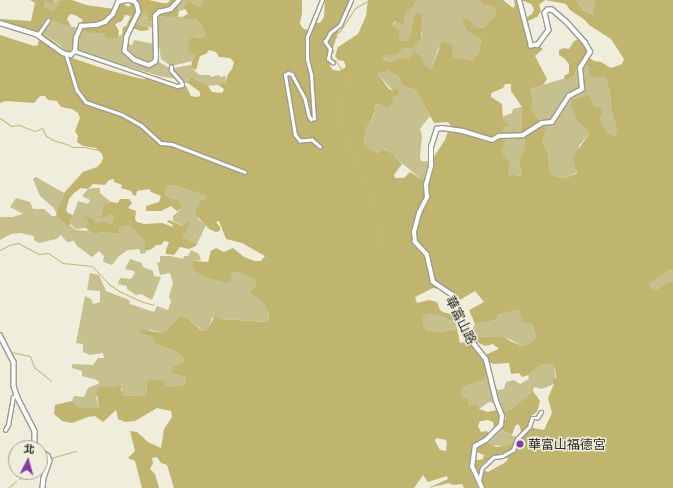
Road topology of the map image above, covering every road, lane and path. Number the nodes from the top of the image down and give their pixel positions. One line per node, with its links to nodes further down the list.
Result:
1 (127, 0): 2 (street); 6 (street)
2 (179, 0)
3 (322, 0): 14 (street)
4 (351, 0): 12 (street)
5 (519, 0): 23 (street, 華富山路)
6 (118, 1): 10 (street)
7 (48, 20): 9 (street)
8 (0, 23): 9 (street)
9 (38, 36): 11 (street)
10 (75, 51): 11 (street); 13 (street)
11 (66, 54): 15 (street)
12 (333, 63)
13 (171, 67)
14 (320, 147)
15 (244, 172)
16 (1, 338): 17 (street)
17 (16, 395): 19 (street); 20 (street)
18 (541, 412): 23 (street)
19 (5, 430)
20 (35, 440)
21 (48, 456): 22 (street)
22 (48, 467)
23 (479, 482): 24 (street, 華富山路)
24 (482, 488)

